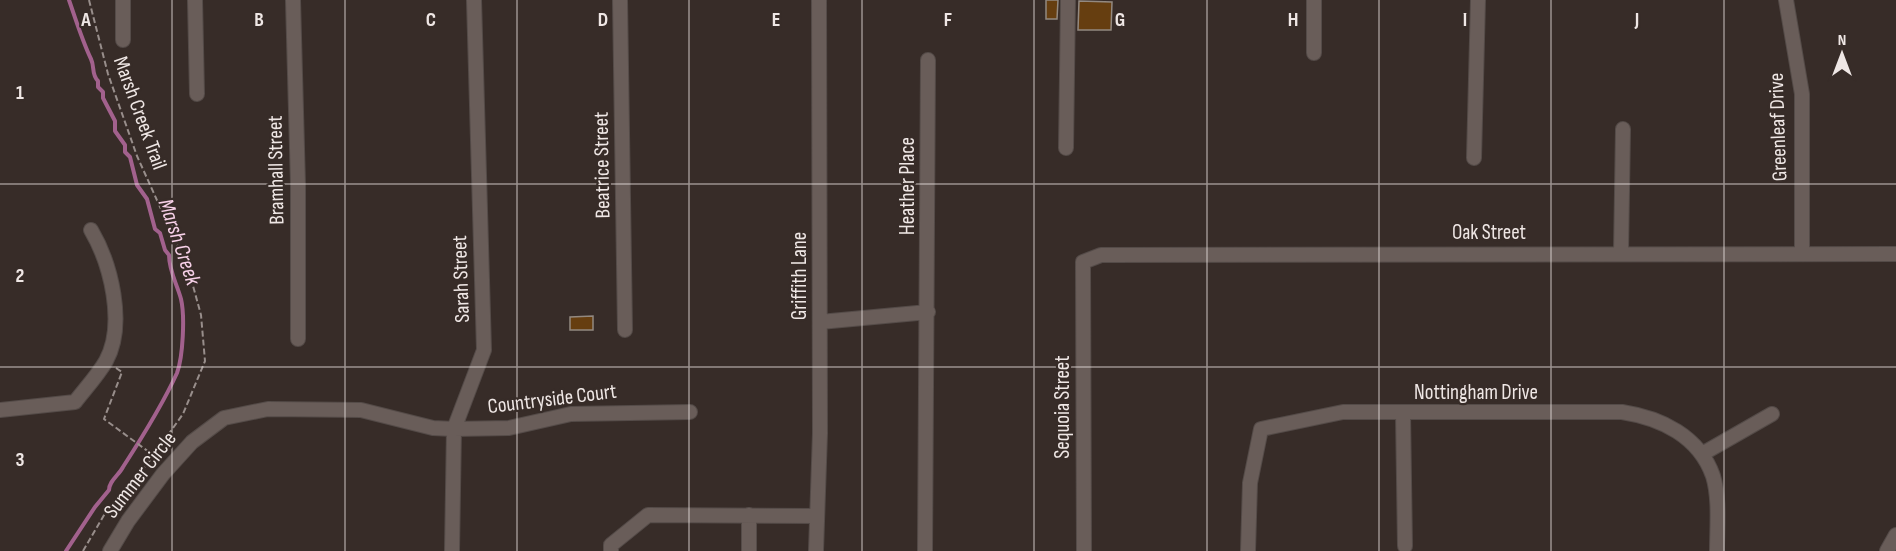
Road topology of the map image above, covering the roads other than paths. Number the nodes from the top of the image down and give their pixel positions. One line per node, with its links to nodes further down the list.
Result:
1 (123, 0): 11 (street)
2 (195, 0): 14 (street)
3 (293, 0): 26 (street, Bramhall Street)
4 (474, 0): 31 (street, Sarah Street)
5 (620, 0): 25 (street, Beatrice Street)
6 (819, 0): 24 (street, Griffith Lane)
7 (1068, 0): 16 (street)
8 (1314, 0): 12 (street)
9 (1478, 0): 17 (street)
10 (1786, 0): 20 (street, Greenleaf Drive)
11 (123, 40)
12 (1314, 53)
13 (928, 60): 23 (street, Heather Place)
14 (197, 94)
15 (1623, 129): 19 (street)
16 (1066, 148)
17 (1474, 158)
18 (91, 230): 27 (street)
19 (1621, 253): 20 (street, Oak Street); 22 (street, Oak Street)
20 (1802, 254): 21 (street, Oak Street)
21 (1896, 254)
22 (1083, 262): 43 (street, Sequoia Street)
23 (928, 312): 24 (street); 42 (street, Heather Place)
24 (820, 322): 34 (street, Griffith Lane)
25 (625, 330)
26 (298, 339)
27 (0, 410)
28 (690, 412): 31 (street, Countryside Court)
29 (1403, 413): 32 (street, Nottingham Drive); 36 (street); 44 (street, Nottingham Drive)
30 (1772, 414): 32 (street)
31 (454, 429): 37 (street, Summer Circle); 38 (street, Sarah Street)
32 (1702, 454): 45 (street, Nottingham Drive)
33 (749, 515): 34 (street); 39 (street); 40 (street)
34 (817, 516): 41 (street, Griffith Lane)
35 (1896, 535): 46 (street)
36 (1406, 546)
37 (111, 551)
38 (452, 551)
39 (611, 551)
40 (749, 551)
41 (816, 551)
42 (925, 551)
43 (1084, 551)
44 (1248, 551)
45 (1717, 551)
46 (1887, 551)

